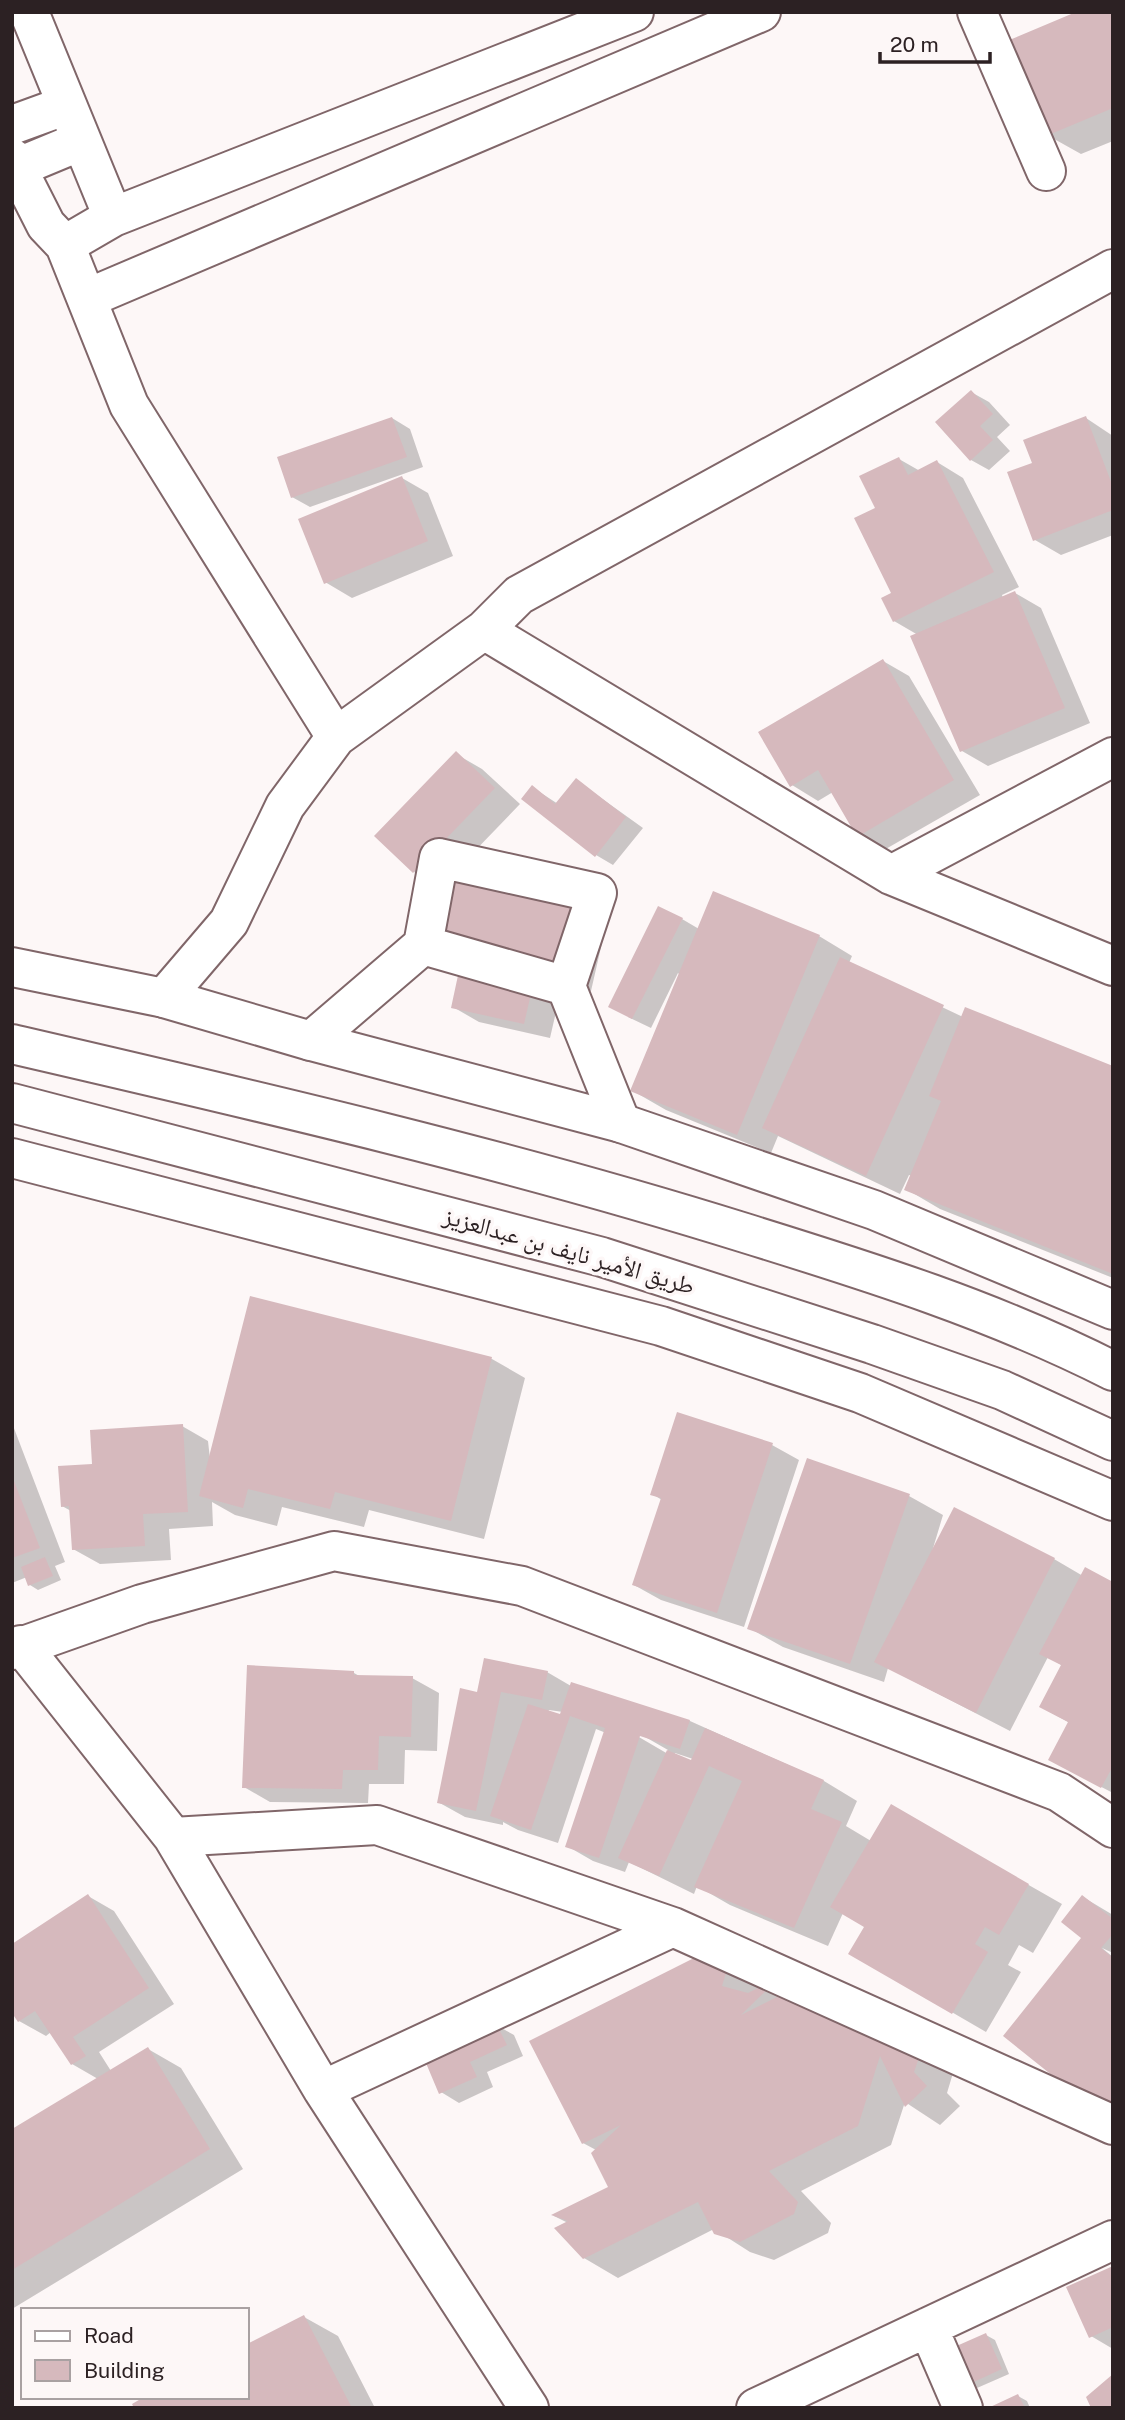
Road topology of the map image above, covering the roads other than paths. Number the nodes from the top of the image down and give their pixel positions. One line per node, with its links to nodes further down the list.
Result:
1 (29, 12): 5 (street)
2 (634, 12): 10 (street)
3 (761, 12): 13 (street)
4 (977, 12): 9 (street)
5 (67, 105): 6 (street); 7 (street)
6 (12, 125)
7 (81, 141): 8 (street); 10 (street)
8 (14, 163): 11 (street)
9 (1046, 171)
10 (113, 217): 11 (street)
11 (65, 245): 13 (street)
12 (1113, 269): 14 (street)
13 (88, 299): 15 (street)
14 (484, 630): 15 (street); 17 (street)
15 (336, 737): 22 (street)
16 (1113, 757): 17 (street)
17 (891, 875): 19 (street)
18 (423, 945): 21 (street); 21 (street); 23 (street)
19 (1113, 966)
20 (12, 968): 22 (street)
21 (566, 986): 26 (street)
22 (164, 998): 23 (street)
23 (311, 1041): 26 (street)
24 (12, 1044): 29 (street)
25 (12, 1103): 30 (street, طريق الأمير نايف بن عبدالعزيز)
26 (621, 1123): 28 (street)
27 (12, 1158): 31 (street)
28 (1113, 1310)
29 (1113, 1371)
30 (1113, 1441)
31 (1113, 1502)
32 (17, 1648): 33 (street); 34 (street)
33 (1113, 1828)
34 (173, 1837): 35 (street); 36 (street)
35 (673, 1927): 36 (street); 37 (street)
36 (323, 2090): 40 (street)
37 (1113, 2125)
38 (1113, 2240): 39 (street)
39 (928, 2327): 41 (street); 42 (street)
40 (529, 2408)
41 (756, 2408)
42 (963, 2408)

